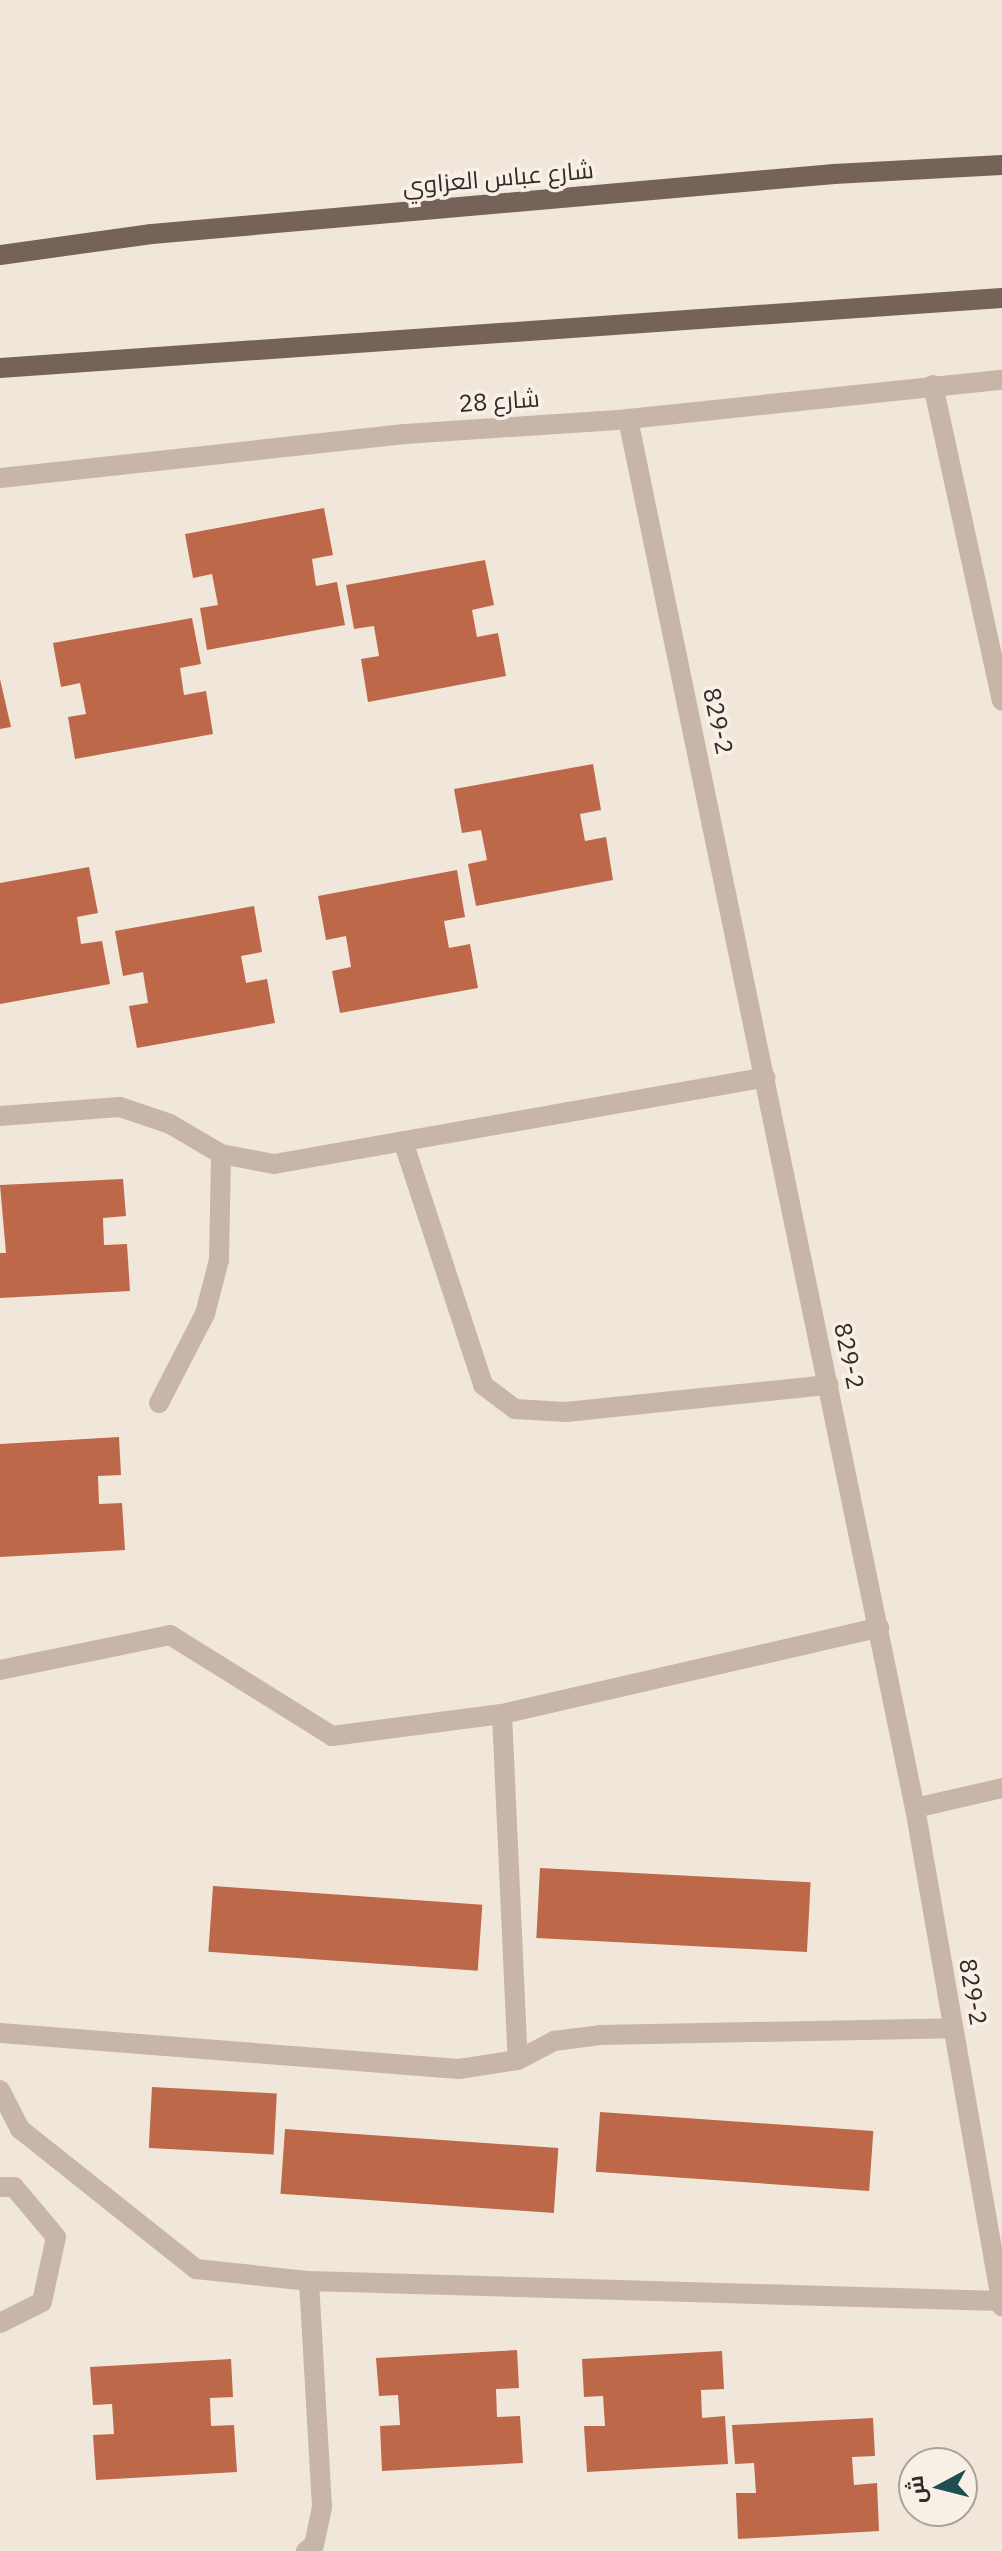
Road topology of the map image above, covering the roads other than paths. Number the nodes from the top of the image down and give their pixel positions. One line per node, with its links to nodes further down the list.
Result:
1 (1002, 165): 2 (main road, شارع عباس العزاوي)
2 (0, 255)
3 (1002, 298): 4 (main road)
4 (0, 368)
5 (1002, 380): 6 (street, شارع 28)
6 (933, 385): 7 (street, شارع 28); 9 (street)
7 (628, 419): 8 (street, شارع 28); 10 (street, 829-2)
8 (0, 478)
9 (1002, 701)
10 (765, 1077): 12 (street); 14 (street, 829-2)
11 (0, 1116): 13 (street)
12 (403, 1141): 13 (street); 14 (street)
13 (221, 1154): 15 (street)
14 (829, 1385): 16 (street, 829-2)
15 (159, 1403)
16 (879, 1628): 18 (street); 20 (street, 829-2)
17 (0, 1670): 18 (street)
18 (502, 1714): 23 (street)
19 (1002, 1788): 20 (street)
20 (915, 1808): 21 (street, 829-2)
21 (953, 2028): 23 (street); 27 (street, 829-2)
22 (0, 2033): 23 (street)
23 (518, 2060)
24 (0, 2090): 26 (street)
25 (0, 2187): 28 (street)
26 (309, 2281): 27 (street); 29 (street)
27 (1002, 2303)
28 (0, 2323)
29 (306, 2551)

